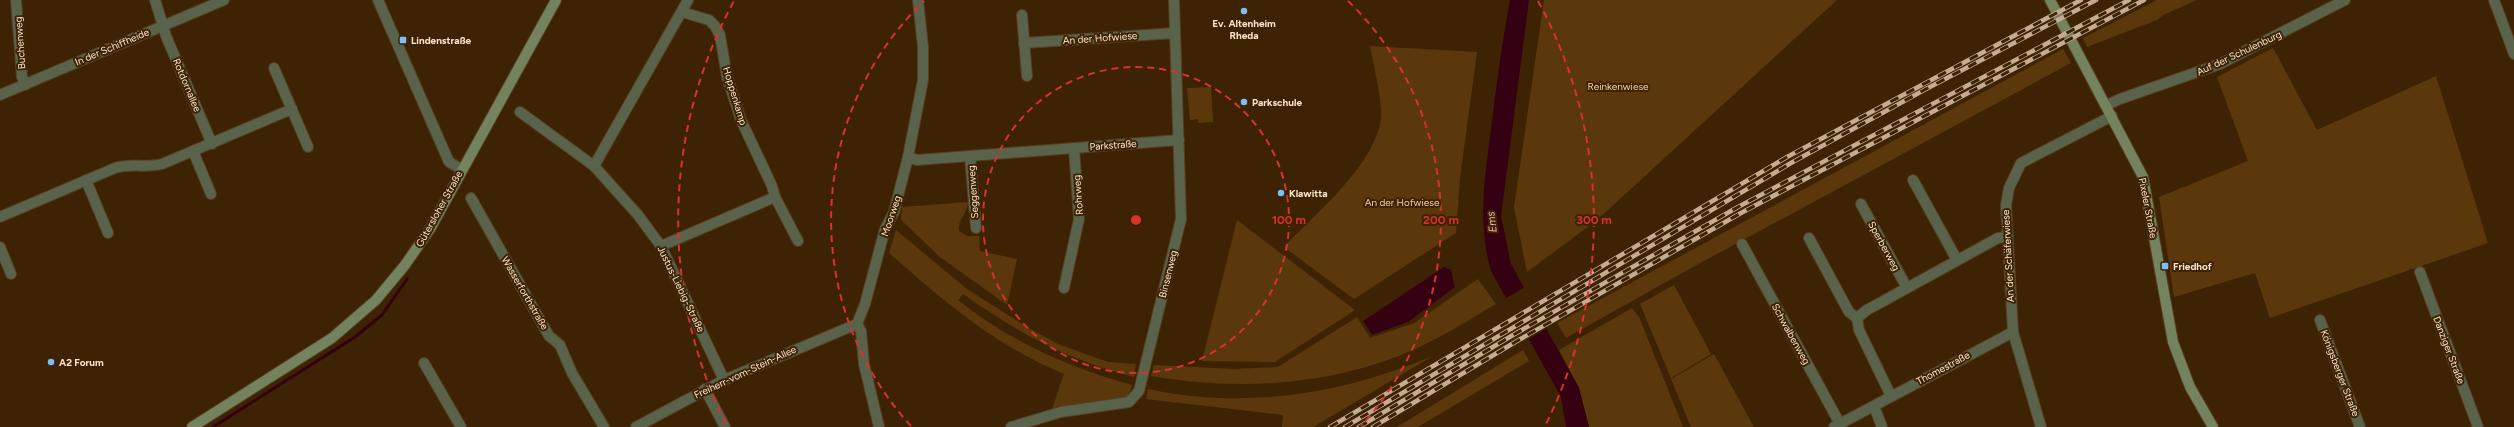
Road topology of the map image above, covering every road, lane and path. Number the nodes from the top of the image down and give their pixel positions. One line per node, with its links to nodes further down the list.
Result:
1 (16, 0): 20 (street, Buchenweg)
2 (155, 0): 14 (street, Rotdornallee)
3 (224, 0): 14 (street, In der Schiffheide)
4 (378, 0): 34 (street)
5 (556, 0): 34 (main road, Gütersloher Straße)
6 (688, 0): 12 (street)
7 (918, 0): 32 (street, Moorweg)
8 (1174, 0): 15 (street)
9 (2050, 0): 22 (main road, Pixeler Straße)
10 (2345, 0): 22 (street, Auf der Schulenburg)
11 (2494, 0): 17 (street)
12 (682, 12): 33 (street); 38 (street, Hoppenkamp)
13 (1022, 15): 16 (street)
14 (163, 26): 20 (street, In der Schiffheide); 27 (street, Rotdornallee)
15 (1175, 32): 16 (street, An der Hofwiese); 26 (street)
16 (1024, 43): 19 (street)
17 (2514, 54)
18 (274, 68): 23 (street)
19 (1026, 76)
20 (25, 85): 21 (street, In der Schiffheide)
21 (0, 95)
22 (2107, 105): 25 (main road, Pixeler Straße)
23 (292, 109): 27 (street); 28 (street)
24 (520, 112): 33 (street, Justus-Liebig-Straße)
25 (2112, 116): 44 (street, An der Schäferwiese); 74 (main road, Pixeler Straße)
26 (1179, 140): 29 (street, Parkstraße); 71 (street, Binsenweg)
27 (212, 144): 30 (street)
28 (308, 146)
29 (1074, 148): 31 (street, Parkstraße); 53 (street, Rohrweg)
30 (194, 151): 35 (street); 37 (street)
31 (970, 156): 32 (street, Parkstraße); 42 (street, Seggenweg)
32 (908, 157): 57 (street, Moorweg)
33 (594, 166): 48 (street, Justus-Liebig-Straße)
34 (461, 169): 65 (main road, Gütersloher Straße)
35 (86, 180): 41 (street); 43 (street)
36 (1913, 180): 50 (street)
37 (212, 194)
38 (775, 197): 46 (street, Hoppenkamp); 48 (street)
39 (471, 198): 67 (street, Wasserforthstraße)
40 (1861, 204): 54 (street, Sperberweg)
41 (0, 217)
42 (976, 228)
43 (108, 232)
44 (2007, 237): 50 (street); 58 (street, An der Schäferwiese)
45 (1809, 238): 55 (street)
46 (798, 241)
47 (1742, 244): 64 (street, Schwalbenweg)
48 (661, 246): 60 (street, Justus-Liebig-Straße)
49 (0, 248): 52 (street)
50 (1957, 260): 54 (street)
51 (2420, 272): 76 (street, Danziger Straße)
52 (11, 274)
53 (1064, 288)
54 (1907, 288): 55 (street)
55 (1857, 318): 62 (street)
56 (2320, 320): 75 (street, Königsberger Straße)
57 (857, 324): 60 (street, Freiherr-vom-Stein-Allee); 70 (street)
58 (2013, 332): 62 (street, Thomestraße); 73 (street, An der Schäferwiese)
59 (424, 363): 66 (street)
60 (724, 380): 61 (street, Freiherr-vom-Stein-Allee)
61 (705, 390): 68 (street, Freiherr-vom-Stein-Allee); 69 (street)
62 (1891, 396): 63 (street, Thomestraße)
63 (1874, 406): 64 (street, Thomestraße); 72 (street)
64 (1837, 425)
65 (192, 427)
66 (461, 427)
67 (604, 427)
68 (636, 427)
69 (725, 427)
70 (879, 427)
71 (1011, 427)
72 (1882, 427)
73 (2041, 427)
74 (2213, 427)
75 (2360, 427)
76 (2478, 427)

